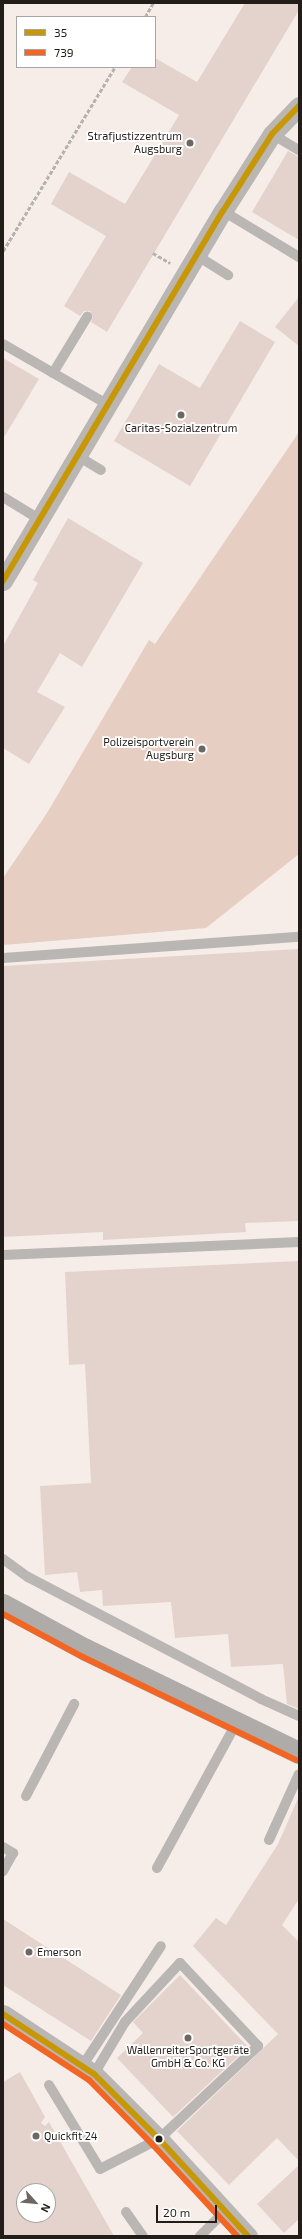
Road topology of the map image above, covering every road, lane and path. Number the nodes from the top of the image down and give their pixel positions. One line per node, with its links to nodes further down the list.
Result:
1 (153, 3): 2 (path)
2 (146, 16)
3 (114, 68): 8 (path)
4 (299, 106): 5 (street)
5 (272, 134): 6 (lane); 7 (street)
6 (299, 150)
7 (223, 211): 10 (street); 11 (lane)
8 (3, 251)
9 (153, 253): 12 (path)
10 (196, 255): 13 (lane); 17 (street)
11 (299, 257)
12 (168, 262)
13 (228, 275)
14 (87, 317): 16 (lane)
15 (3, 344): 16 (lane)
16 (53, 373): 17 (lane)
17 (107, 404): 18 (street)
18 (76, 455): 19 (lane); 21 (street)
19 (101, 470)
20 (3, 497): 21 (lane)
21 (39, 519): 22 (street)
22 (3, 581)
23 (299, 937): 24 (lane)
24 (3, 958)
25 (299, 1242): 26 (lane)
26 (3, 1255)
27 (3, 1559): 30 (lane)
28 (3, 1605): 31 (main road)
29 (74, 1704): 34 (lane)
30 (299, 1716)
31 (236, 1724): 32 (main road); 37 (lane)
32 (299, 1753)
33 (299, 1774): 35 (lane)
34 (26, 1796)
35 (269, 1840)
36 (3, 1847): 38 (lane)
37 (157, 1868)
38 (3, 1871)
39 (161, 1946): 41 (lane)
40 (3, 2014): 41 (street)
41 (88, 2070): 43 (street); 43 (lane)
42 (49, 2084): 43 (lane)
43 (159, 2139): 44 (street)
44 (225, 2211): 47 (lane); 48 (street)
45 (126, 2212): 46 (lane)
46 (143, 2236)
47 (200, 2236)
48 (248, 2236)

